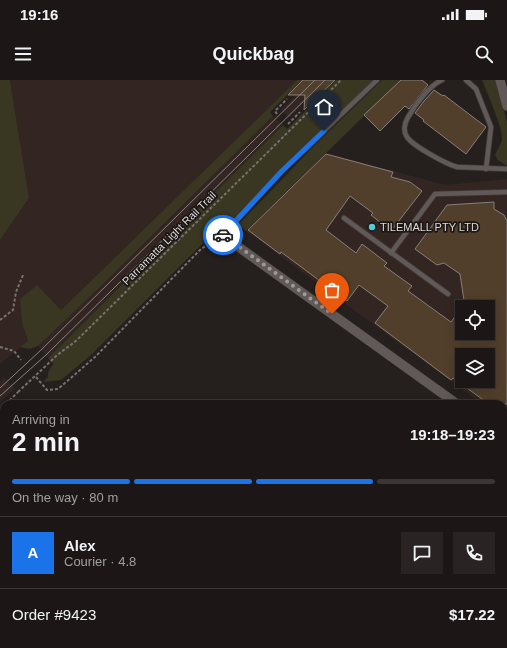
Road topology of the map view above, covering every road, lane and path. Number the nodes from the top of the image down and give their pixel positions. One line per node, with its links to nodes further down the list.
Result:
1 (341, 80): 10 (path, Parramatta Light Rail Trail)
2 (377, 80): 15 (lane)
3 (442, 80): 11 (lane)
4 (466, 80): 11 (lane)
5 (500, 80): 7 (street)
6 (288, 99): 9 (path)
7 (507, 106)
8 (300, 112): 10 (path)
9 (277, 114)
10 (292, 128): 24 (path, Parramatta Light Rail Trail, bridge)
11 (486, 169): 12 (lane)
12 (507, 169)
13 (507, 192): 17 (lane)
14 (344, 218): 17 (lane)
15 (222, 235): 16 (lane); 23 (path)
16 (233, 243): 25 (street)
17 (391, 253): 19 (lane)
18 (23, 276): 20 (path)
19 (448, 294)
20 (0, 320)
21 (0, 347): 22 (path)
22 (21, 360)
23 (36, 377)
24 (10, 400)
25 (451, 400)

